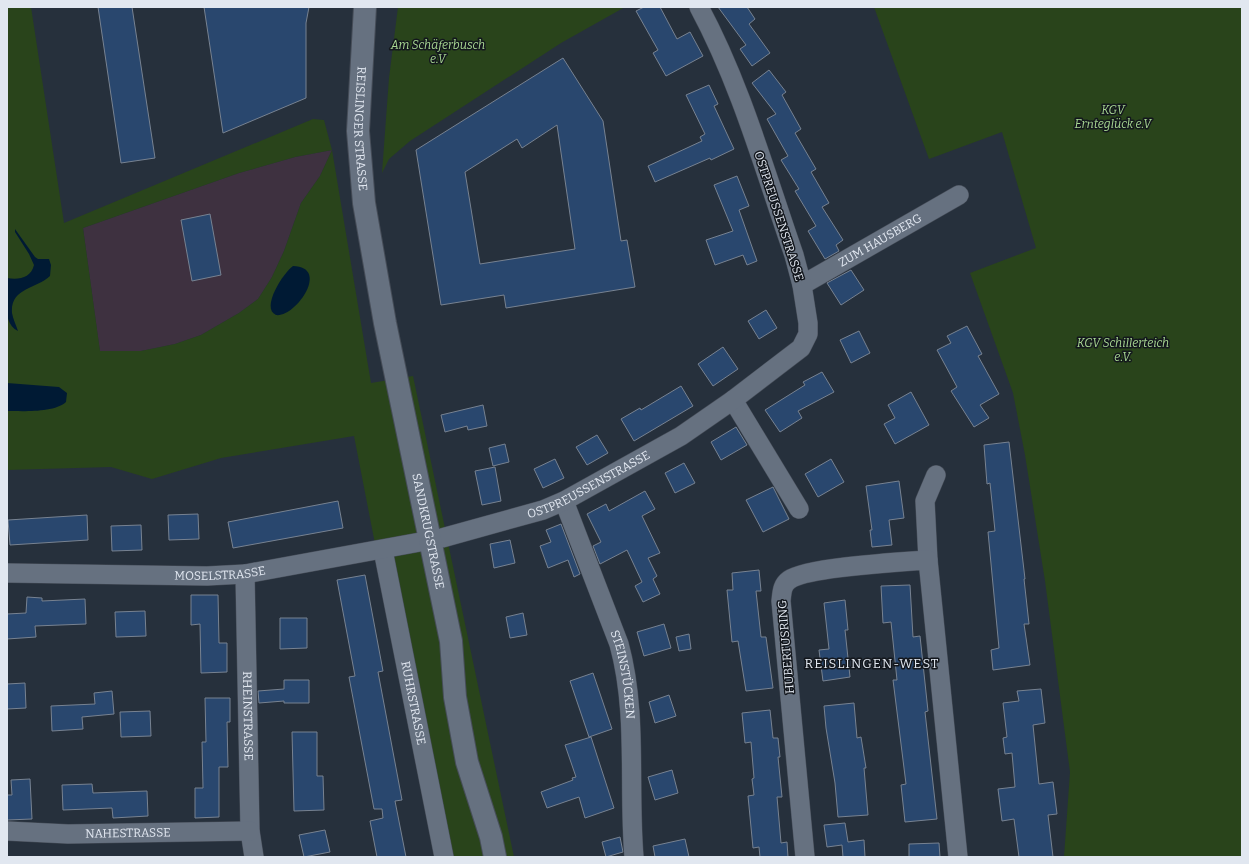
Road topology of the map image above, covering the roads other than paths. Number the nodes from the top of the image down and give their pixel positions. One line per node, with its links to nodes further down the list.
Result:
1 (366, 7): 4 (street, REISLINGER STRASSE)
2 (699, 7): 5 (street, OSTPREUSSENSTRASSE)
3 (959, 195): 5 (street, ZUM HAUSBERG)
4 (364, 203): 10 (street, SANDKRUGSTRASSE)
5 (802, 285): 6 (street, OSTPREUSSENSTRASSE)
6 (733, 400): 8 (street, OSTPREUSSENSTRASSE); 9 (street)
7 (936, 475): 12 (street)
8 (564, 502): 10 (street, OSTPREUSSENSTRASSE); 20 (street, STEINSTÜCKEN)
9 (799, 509)
10 (430, 541): 11 (street, MOSELSTRASSE); 19 (street, SANDKRUGSTRASSE)
11 (383, 550): 14 (street, MOSELSTRASSE); 18 (street, RUHRSTRASSE)
12 (928, 560): 21 (street, HUBERTUSRING); 22 (street)
13 (7, 574): 14 (street, MOSELSTRASSE)
14 (245, 574): 16 (street, RHEINSTRASSE)
15 (7, 831): 16 (street, NAHESTRASSE)
16 (250, 831): 17 (street, RHEINSTRASSE)
17 (254, 857)
18 (444, 857)
19 (495, 857)
20 (634, 857)
21 (805, 857)
22 (958, 857)

